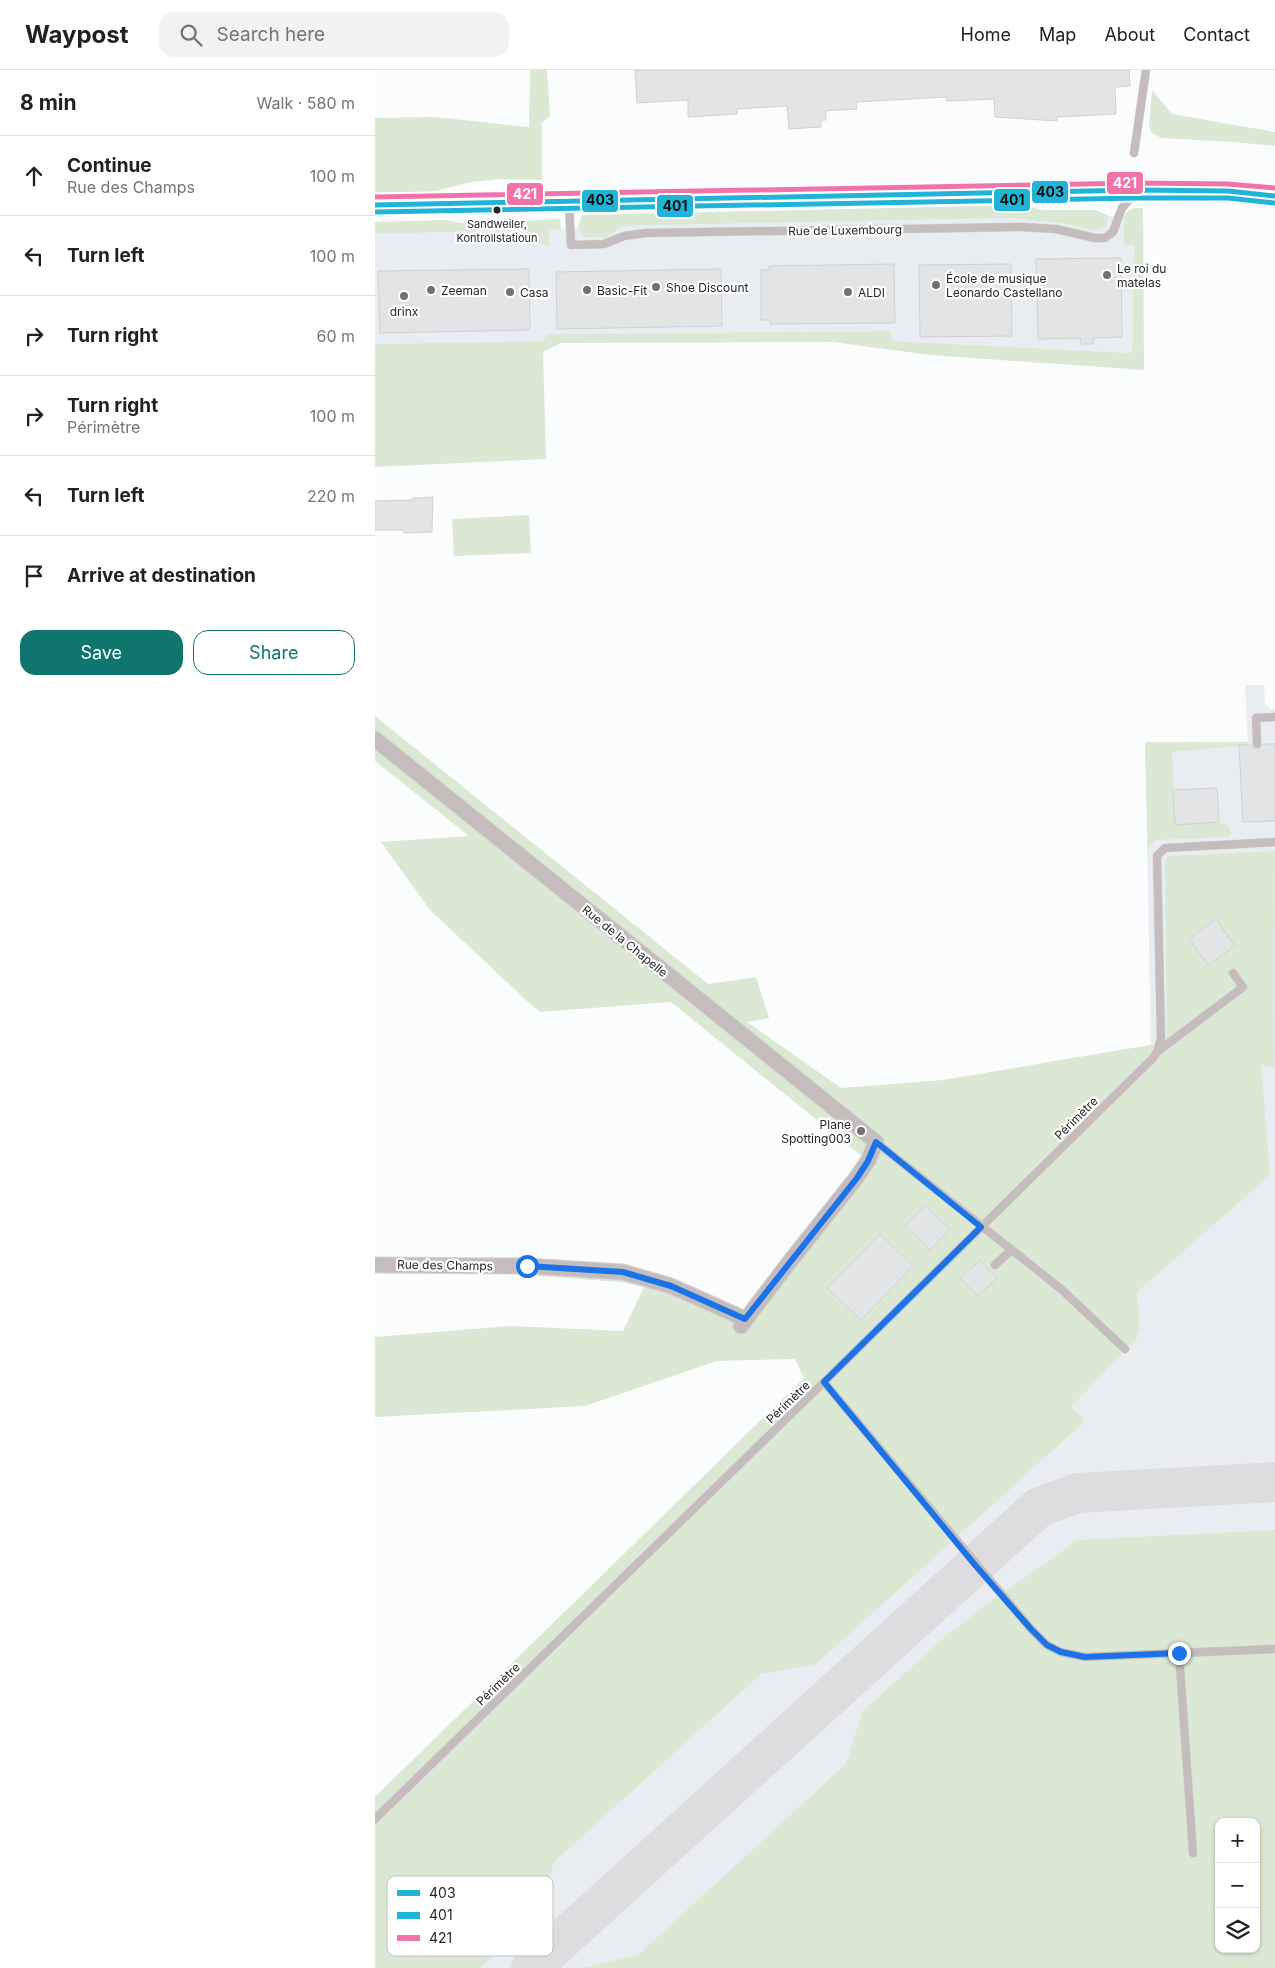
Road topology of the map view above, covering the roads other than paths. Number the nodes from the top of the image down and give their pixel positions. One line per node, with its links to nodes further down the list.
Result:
1 (1146, 70): 2 (lane)
2 (1134, 153)
3 (1138, 190): 4 (main road); 5 (main road); 5 (lane, Rue de Luxembourg)
4 (1275, 196)
5 (569, 201): 6 (main road)
6 (375, 205)
7 (1275, 717): 9 (lane)
8 (375, 739): 13 (street, Rue de la Chapelle)
9 (1257, 744)
10 (1275, 842): 12 (lane)
11 (1233, 974): 12 (lane, Périmètre)
12 (1157, 1052): 14 (lane, Périmètre)
13 (876, 1142): 14 (lane); 16 (street, Rue des Champs)
14 (981, 1227): 15 (lane); 19 (lane, Périmètre)
15 (1011, 1250): 17 (lane); 18 (lane)
16 (375, 1265)
17 (995, 1265)
18 (1125, 1349)
19 (824, 1382): 21 (lane); 22 (lane, Périmètre)
20 (1275, 1649): 21 (lane)
21 (1179, 1653): 23 (lane)
22 (375, 1819)
23 (1193, 1853)

